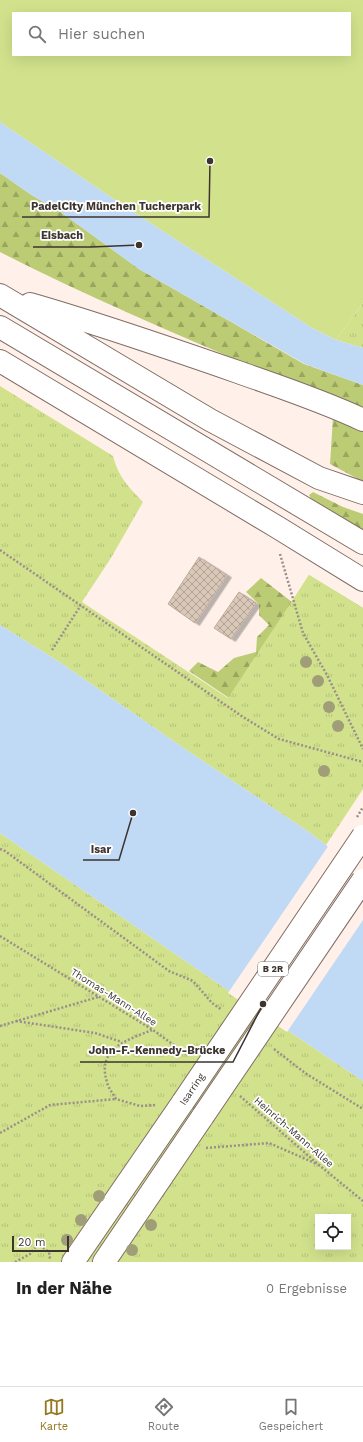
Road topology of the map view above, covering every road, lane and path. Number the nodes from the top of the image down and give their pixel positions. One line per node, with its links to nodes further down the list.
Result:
1 (0, 295): 4 (highway); 5 (highway)
2 (0, 327): 6 (highway)
3 (0, 361): 9 (highway)
4 (363, 420)
5 (363, 492)
6 (363, 543)
7 (0, 550): 10 (path)
8 (280, 552): 12 (path)
9 (363, 580)
10 (81, 605): 11 (path); 13 (path)
11 (52, 650)
12 (363, 750)
13 (363, 762)
14 (363, 836): 36 (highway, Isarring / B 2R, bridge)
15 (0, 849): 19 (path)
16 (363, 880): 37 (highway, B 2R, bridge)
17 (0, 936): 18 (path, Thomas-Mann-Allee)
18 (99, 997): 20 (path); 22 (path, Thomas-Mann-Allee)
19 (225, 1012)
20 (16, 1021): 21 (path); 23 (path)
21 (0, 1026)
22 (153, 1030): 23 (path); 25 (path, Thomas-Mann-Allee)
23 (122, 1042): 27 (path)
24 (268, 1045): 29 (path)
25 (191, 1057)
26 (239, 1095): 32 (path, Heinrich-Mann-Allee)
27 (116, 1099): 28 (path); 30 (path)
28 (161, 1105)
29 (363, 1109)
30 (0, 1133)
31 (206, 1148): 32 (path)
32 (319, 1165): 33 (path, Heinrich-Mann-Allee)
33 (363, 1201)
34 (50, 1259): 35 (path)
35 (15, 1262)
36 (73, 1262)
37 (104, 1262)

